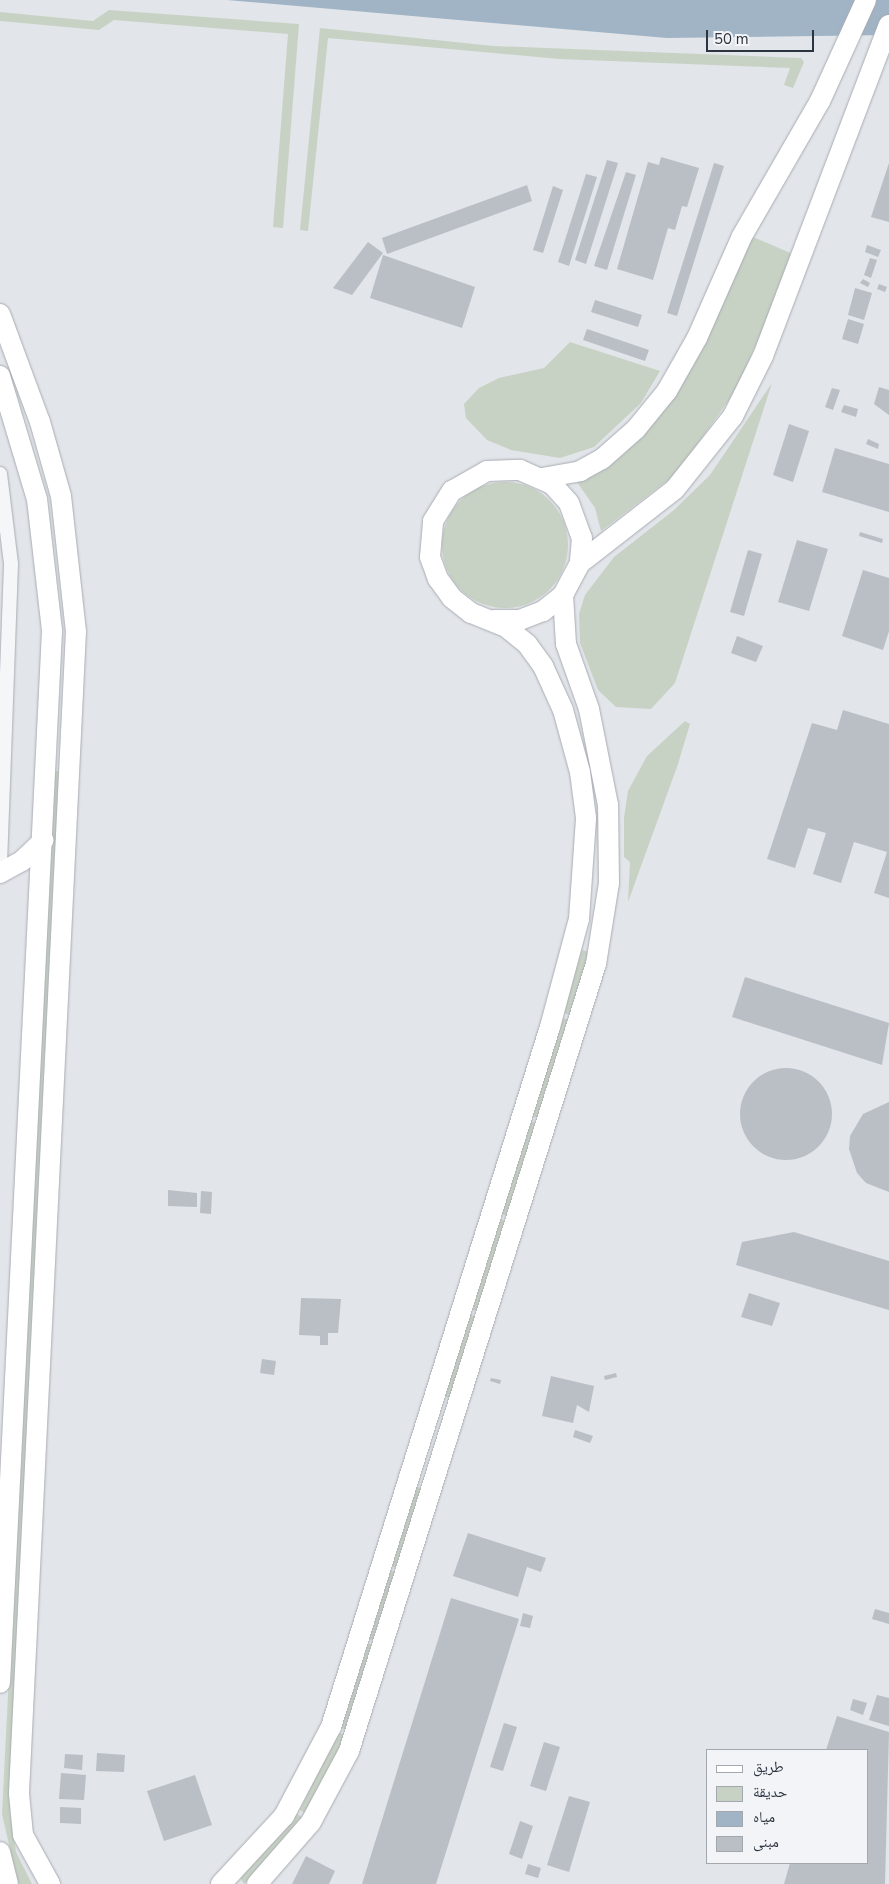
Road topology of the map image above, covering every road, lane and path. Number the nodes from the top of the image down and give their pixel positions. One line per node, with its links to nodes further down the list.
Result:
1 (866, 0): 6 (main road)
2 (889, 25): 7 (main road)
3 (0, 314): 11 (main road)
4 (0, 376): 10 (main road)
5 (0, 474): 14 (street)
6 (542, 478): 7 (main road); 9 (main road)
7 (580, 562): 8 (main road)
8 (563, 595): 9 (main road); 16 (main road)
9 (494, 620): 12 (main road)
10 (51, 664): 11 (main road); 13 (main road)
11 (72, 755): 20 (main road)
12 (583, 793): 16 (main road); 21 (main road)
13 (44, 840): 15 (main road); 17 (main road)
14 (0, 867)
15 (0, 873)
16 (602, 936): 22 (main road)
17 (0, 1683)
18 (0, 1852): 19 (main road)
19 (8, 1884)
20 (50, 1884)
21 (221, 1884)
22 (257, 1884)

